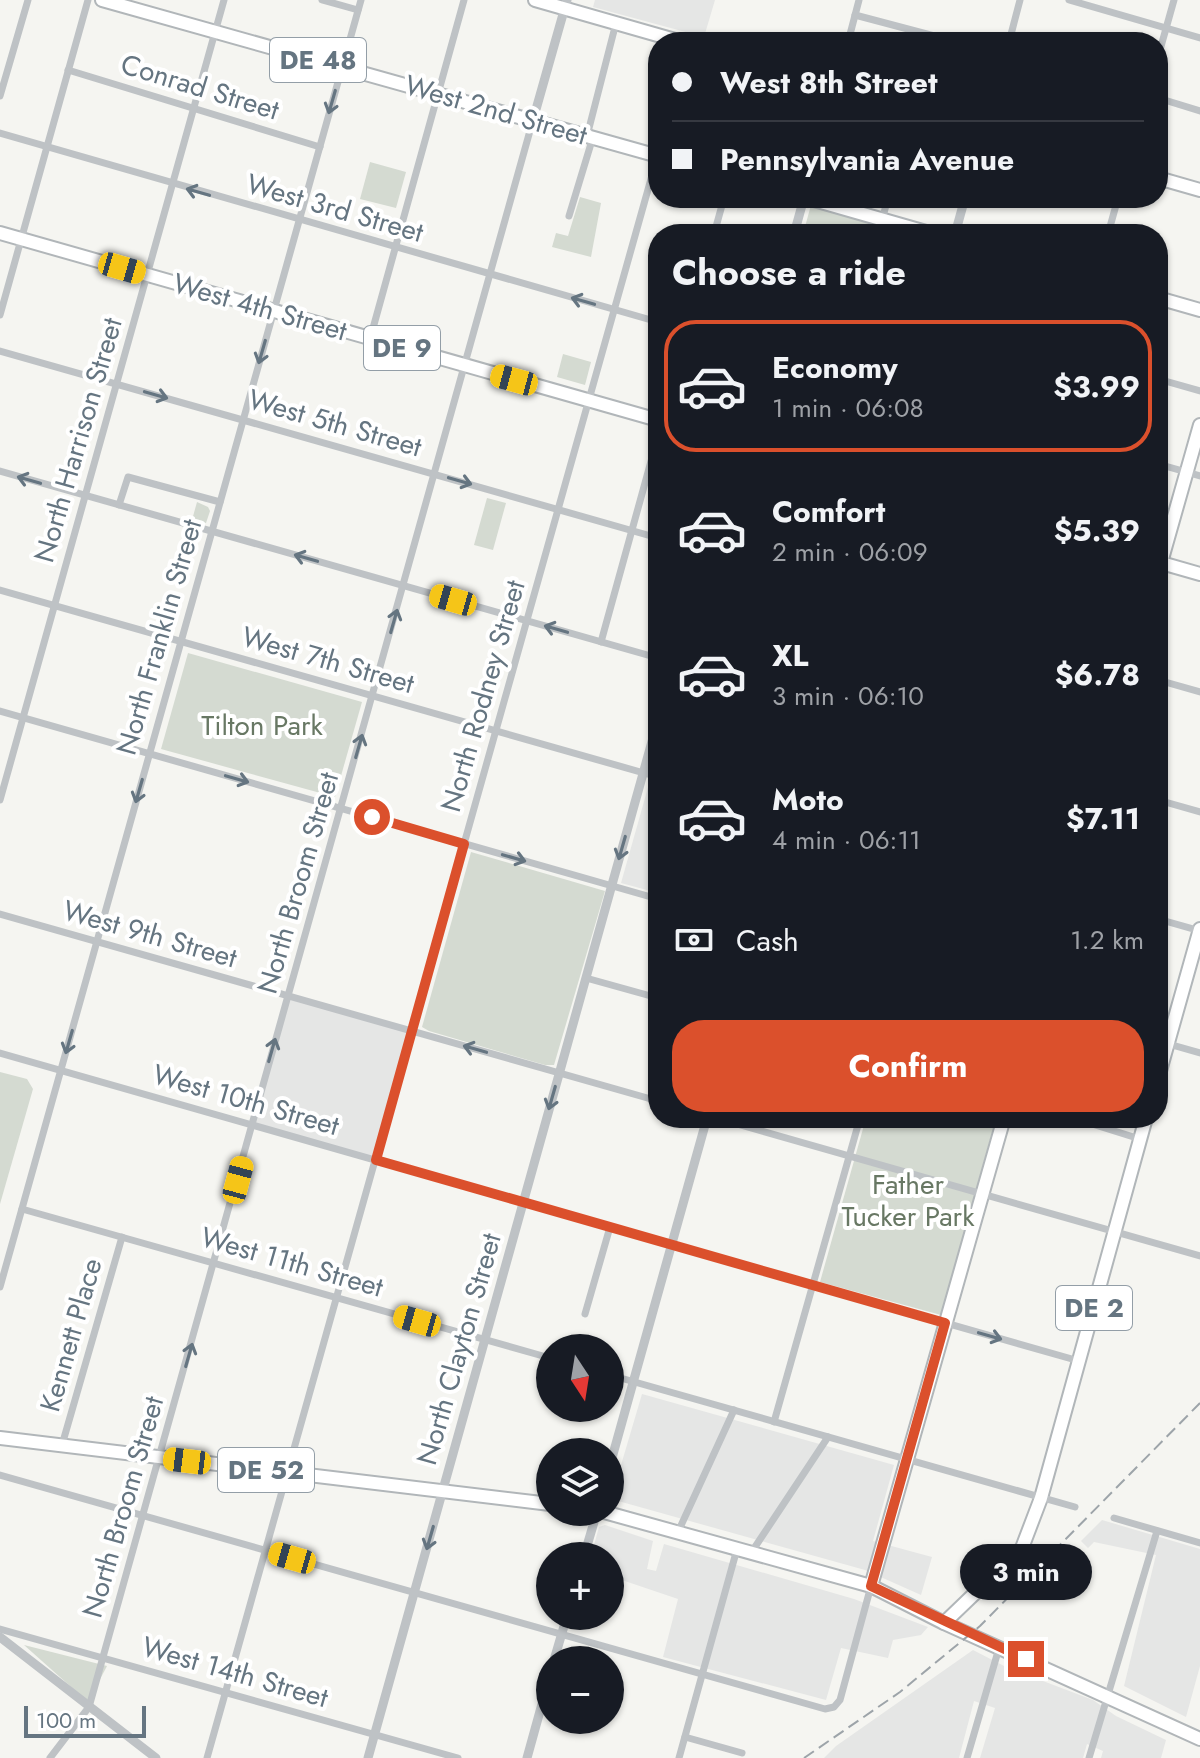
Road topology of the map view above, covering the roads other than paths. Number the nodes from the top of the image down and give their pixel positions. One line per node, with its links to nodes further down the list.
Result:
1 (28, 0): 28 (street)
2 (88, 0): 26 (street)
3 (102, 0): 18 (main road, West 2nd Street / DE 48)
4 (224, 0): 18 (street, North Harrison Street)
5 (322, 0): 14 (street)
6 (361, 0): 14 (street, North Franklin Street)
7 (464, 0): 27 (street)
8 (535, 0): 13 (main road)
9 (859, 0): 15 (street)
10 (1020, 0): 22 (street)
11 (1069, 0): 17 (street)
12 (1174, 0): 17 (street)
13 (566, 4): 16 (main road); 32 (street, North Broom Street)
14 (358, 10): 25 (street, North Franklin Street)
15 (855, 15): 20 (street); 21 (street)
16 (616, 23): 19 (main road); 34 (street)
17 (1166, 28): 23 (street); 24 (street)
18 (215, 32): 25 (main road, West 2nd Street / DE 48); 30 (street, North Harrison Street)
19 (648, 32)
20 (851, 32)
21 (919, 32)
22 (1012, 32)
23 (1165, 32)
24 (1200, 38)
25 (342, 66): 27 (main road, West 2nd Street / DE 48); 36 (street, North Franklin Street, one-way to 36)
26 (68, 70): 30 (street, Conrad Street); 35 (street)
27 (438, 93): 32 (main road, West 2nd Street / DE 48); 50 (street)
28 (0, 96)
29 (1168, 101): 31 (street)
30 (193, 108): 36 (street, Conrad Street); 39 (street, North Harrison Street)
31 (1200, 111)
32 (533, 120): 34 (main road, West 2nd Street / DE 48); 52 (street, North Broom Street)
33 (0, 133): 35 (street, West 3rd Street)
34 (590, 136): 37 (main road, West 2nd Street / DE 48); 44 (street)
35 (46, 146): 39 (street, West 3rd Street); 49 (street)
36 (320, 147): 46 (street, North Franklin Street)
37 (648, 152)
38 (1168, 181): 41 (main road)
39 (172, 185): 46 (street, West 3rd Street, one-way to 39); 51 (street, North Harrison Street)
40 (648, 190): 55 (street, North Rodney Street)
41 (1200, 190)
42 (840, 208): 45 (main road)
43 (885, 208): 45 (street)
44 (569, 216)
45 (882, 220): 47 (main road)
46 (299, 221): 50 (street, West 3rd Street); 57 (street, North Franklin Street)
47 (897, 224)
48 (0, 233): 49 (main road, West 4th Street / DE 9)
49 (20, 239): 51 (main road, West 4th Street / DE 9); 53 (street)
50 (395, 248): 52 (street, West 3rd Street); 60 (street)
51 (147, 275): 57 (main road, West 4th Street / DE 9); 64 (street, North Harrison Street)
52 (490, 275): 55 (street, West 3rd Street, one-way to 52); 62 (street, North Broom Street)
53 (3, 296): 58 (street)
54 (1168, 301): 56 (main road)
55 (614, 310): 59 (street, West 3rd Street); 66 (street, North Rodney Street)
56 (1200, 310)
57 (274, 312): 60 (main road, West 4th Street / DE 9); 68 (street, North Franklin Street, one-way to 68)
58 (0, 315)
59 (648, 319)
60 (370, 339): 62 (main road, West 4th Street / DE 9)
61 (0, 351): 64 (street, West 5th Street)
62 (465, 366): 66 (main road, West 4th Street / DE 9); 74 (street, North Broom Street)
63 (1168, 382): 65 (street)
64 (117, 384): 68 (street, West 5th Street, one-way to 68); 76 (street, North Harrison Street)
65 (1200, 391)
66 (589, 401): 67 (main road, West 4th Street / DE 9); 79 (street, North Rodney Street)
67 (648, 417)
68 (243, 420): 74 (street, West 5th Street); 77 (street, North Franklin Street)
69 (1200, 425): 73 (main road)
70 (1168, 467): 73 (street)
71 (0, 471): 76 (street, one-way to 71)
72 (648, 472): 80 (street)
73 (1187, 472): 75 (street); 83 (main road)
74 (435, 474): 79 (street, West 5th Street, one-way to 79); 86 (street, North Broom Street)
75 (1200, 476)
76 (85, 496): 78 (street); 88 (street, North Harrison Street)
77 (220, 502): 78 (street); 81 (street, North Franklin Street)
78 (119, 505): 81 (street)
79 (558, 509): 80 (street, West 5th Street); 89 (street, North Rodney Street)
80 (632, 530): 82 (street, West 5th Street); 91 (street)
81 (212, 532): 86 (street, one-way to 81); 90 (street, North Franklin Street)
82 (648, 535)
83 (1168, 536)
84 (1168, 568): 85 (main road)
85 (1200, 574)
86 (404, 586): 89 (street); 95 (street, North Broom Street, one-way to 86)
87 (0, 590): 88 (street, West 7th Street)
88 (54, 605): 90 (street, West 7th Street); 97 (street, North Harrison Street)
89 (527, 621): 91 (street, one-way to 89); 98 (street, North Rodney Street)
90 (181, 641): 95 (street, West 7th Street); 99 (street, North Franklin Street)
91 (601, 642): 92 (street)
92 (648, 655)
93 (1168, 683): 94 (street)
94 (1200, 692)
95 (373, 696): 98 (street, West 7th Street); 105 (street, North Broom Street, one-way to 95)
96 (0, 711): 97 (street)
97 (23, 718): 99 (street); 103 (street, North Harrison Street)
98 (496, 731): 101 (street, West 7th Street); 107 (street, North Rodney Street)
99 (150, 754): 105 (street, one-way to 105); 113 (street, North Franklin Street, one-way to 113)
100 (648, 755): 101 (street, North Clayton Street)
101 (643, 773): 102 (street, West 7th Street); 108 (street, North Clayton Street, one-way to 108)
102 (648, 774)
103 (0, 800)
104 (1168, 803): 106 (street)
105 (341, 809): 107 (street); 116 (street, North Broom Street)
106 (1200, 812)
107 (464, 844): 108 (street, one-way to 108); 118 (street, North Rodney Street)
108 (612, 885): 109 (street); 114 (street, North Clayton Street)
109 (648, 896)
110 (0, 914): 113 (street, West 9th Street)
111 (1168, 922): 112 (street)
112 (1200, 930): 117 (main road)
113 (97, 942): 116 (street, West 9th Street); 122 (street, North Franklin Street, one-way to 122)
114 (586, 978): 115 (street); 123 (street, North Clayton Street)
115 (648, 995)
116 (289, 996): 118 (street, West 9th Street); 125 (street, North Broom Street, one-way to 116)
117 (1168, 1027)
118 (412, 1031): 123 (street, West 9th Street, one-way to 118); 134 (street, North Rodney Street)
119 (1168, 1043): 121 (street)
120 (0, 1053): 122 (street, West 10th Street)
121 (1200, 1053)
122 (61, 1070): 125 (street, West 10th Street); 137 (street, North Franklin Street)
123 (559, 1073): 124 (street, West 9th Street); 136 (street, North Clayton Street, one-way to 136)
124 (648, 1098)
125 (253, 1125): 134 (street, West 10th Street); 143 (street, North Broom Street)
126 (704, 1128): 141 (street)
127 (751, 1128): 133 (street)
128 (857, 1128): 133 (street)
129 (1001, 1128): 135 (main road)
130 (1105, 1128): 132 (street)
131 (1143, 1128): 132 (main road, DE 2)
132 (1140, 1139): 139 (main road, DE 2)
133 (849, 1156): 135 (street); 144 (street)
134 (376, 1160): 136 (street, West 10th Street); 146 (street, North Rodney Street)
135 (982, 1194): 139 (street); 148 (main road)
136 (523, 1202): 138 (street, West 10th Street); 149 (street, North Clayton Street)
137 (22, 1209): 140 (street, West 11th Street); 145 (street, North Franklin Street)
138 (610, 1227): 141 (street, West 10th Street); 147 (street)
139 (1116, 1232): 142 (street); 151 (main road, DE 2)
140 (122, 1237): 143 (street, West 11th Street); 159 (street, Kennett Place)
141 (672, 1245): 144 (street, West 10th Street); 153 (street)
142 (1200, 1256)
143 (215, 1263): 146 (street, West 11th Street); 160 (street, North Broom Street, one-way to 143)
144 (813, 1285): 148 (street, West 10th Street); 155 (street)
145 (0, 1287)
146 (337, 1298): 149 (street, West 11th Street); 162 (street, North Rodney Street)
147 (585, 1314)
148 (945, 1323): 151 (street, West 10th Street, one-way to 151); 161 (main road)
149 (485, 1340): 150 (street, West 11th Street); 164 (street, North Clayton Street)
150 (536, 1354)
151 (1079, 1361): 165 (main road, DE 2)
152 (624, 1379): 153 (street)
153 (633, 1382): 154 (street); 158 (street)
154 (734, 1410): 155 (street); 172 (street)
155 (774, 1422): 156 (street)
156 (828, 1437): 161 (street); 176 (street)
157 (0, 1438): 159 (main road, DE 52)
158 (617, 1438)
159 (62, 1445): 160 (main road, DE 52)
160 (160, 1457): 162 (main road, DE 52); 168 (street, North Broom Street)
161 (907, 1459): 165 (street); 177 (main road)
162 (288, 1473): 164 (main road, DE 52); 175 (street, North Rodney Street)
163 (0, 1475): 168 (street)
164 (443, 1491): 166 (main road, DE 52); 178 (street, North Clayton Street, one-way to 178)
165 (1041, 1498): 167 (street); 179 (main road, DE 2)
166 (536, 1502)
167 (1075, 1507)
168 (144, 1515): 175 (street); 186 (street, North Broom Street)
169 (624, 1517): 172 (main road)
170 (1114, 1518): 171 (street)
171 (1157, 1531): 173 (street); 189 (street)
172 (678, 1532): 174 (main road)
173 (1200, 1543)
174 (737, 1549): 176 (main road); 187 (street)
175 (266, 1550): 178 (street); 188 (street, North Rodney Street)
176 (751, 1553): 177 (main road)
177 (871, 1586): 179 (main road); 187 (street)
178 (414, 1592): 182 (street); 192 (street, North Clayton Street)
179 (944, 1623): 185 (main road)
180 (0, 1629): 186 (street, West 14th Street)
181 (562, 1630): 182 (street)
182 (561, 1634): 184 (street); 187 (street)
183 (0, 1637): 190 (street)
184 (558, 1646)
185 (999, 1648): 189 (main road); 203 (street)
186 (103, 1658): 188 (street, West 14th Street); 190 (street, North Broom Street)
187 (702, 1674): 193 (street)
188 (226, 1693): 192 (street, West 14th Street); 198 (street, North Rodney Street)
189 (1109, 1696): 194 (main road); 204 (street)
190 (89, 1707): 196 (street, North Broom Street); 197 (street)
191 (536, 1726): 201 (street)
192 (374, 1734): 199 (street, North Clayton Street); 200 (street, West 14th Street)
193 (685, 1737): 195 (street); 202 (street)
194 (1200, 1739)
195 (742, 1753)
196 (50, 1758)
197 (156, 1758)
198 (207, 1758)
199 (368, 1758)
200 (458, 1758)
201 (527, 1758)
202 (679, 1758)
203 (967, 1758)
204 (1089, 1758)

